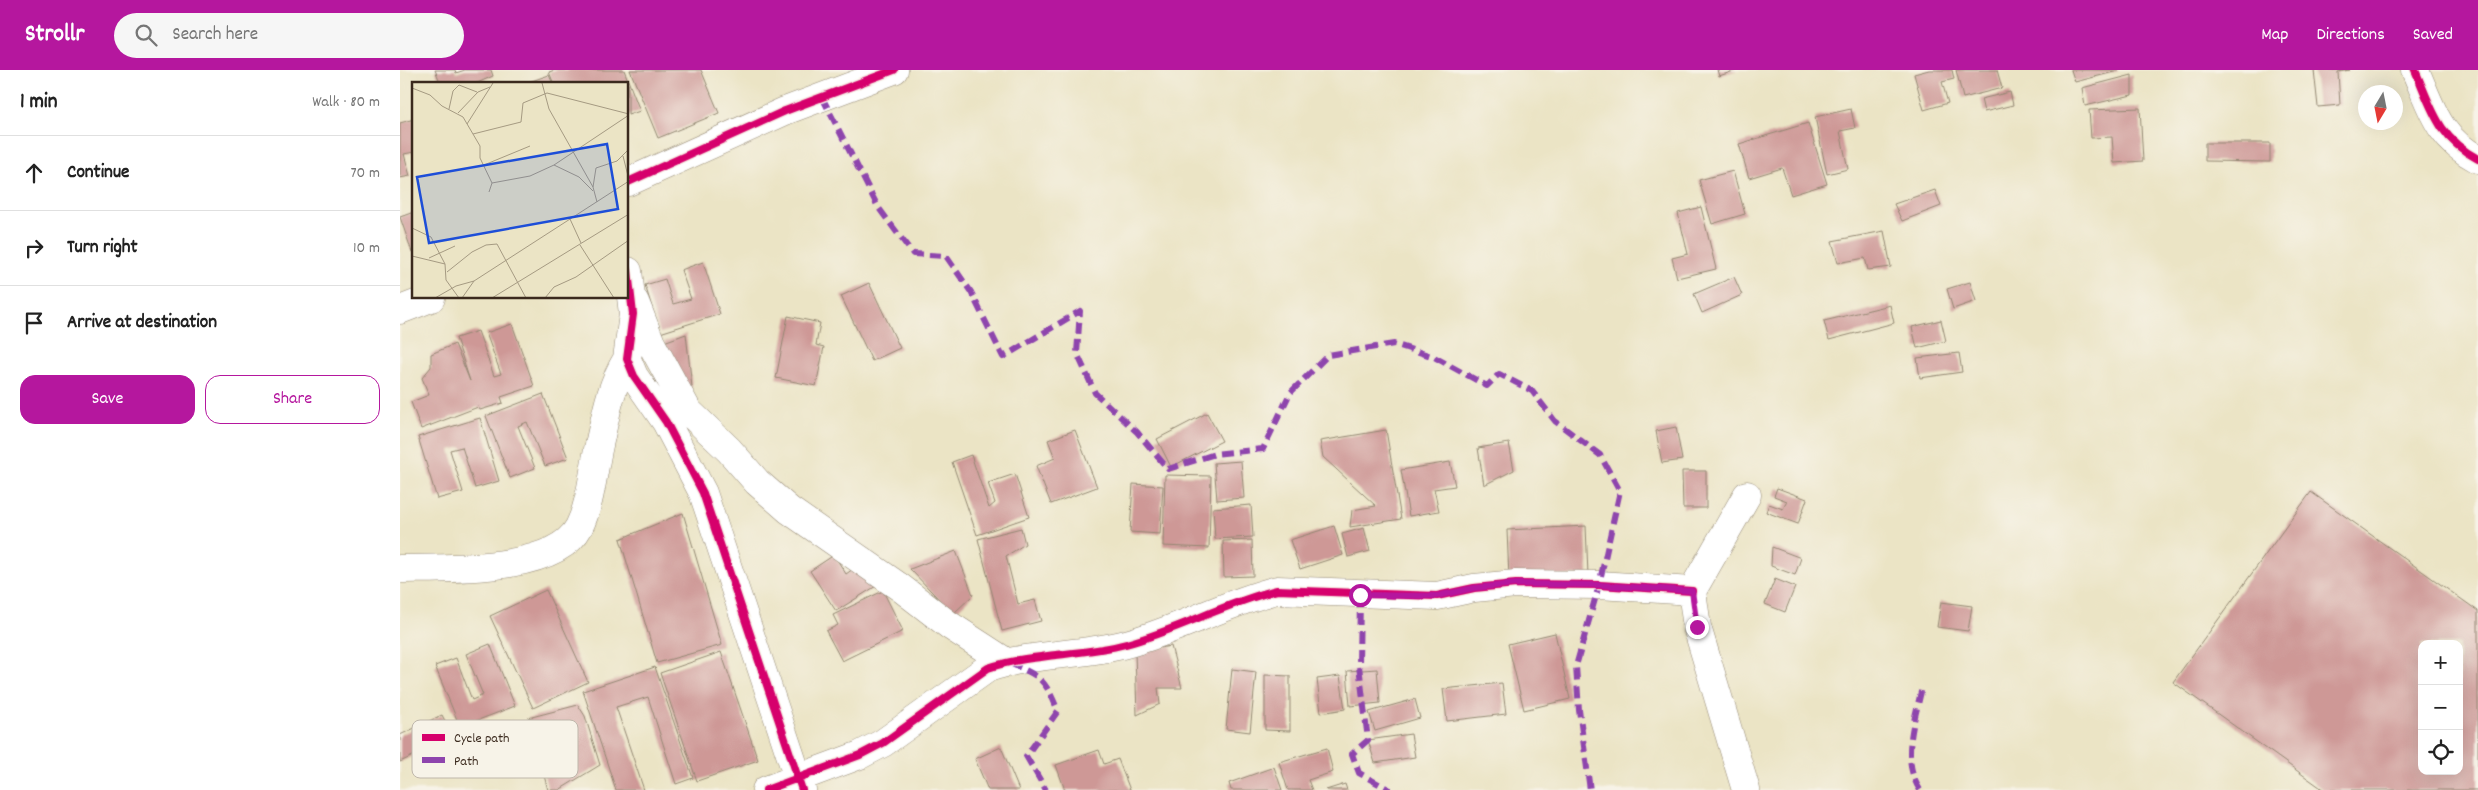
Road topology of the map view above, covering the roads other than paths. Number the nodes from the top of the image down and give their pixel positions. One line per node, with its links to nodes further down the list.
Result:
1 (894, 70): 4 (street)
2 (2415, 70): 3 (street)
3 (2478, 159)
4 (629, 182)
5 (630, 284): 8 (street); 12 (street)
6 (428, 299): 7 (street)
7 (400, 310)
8 (627, 359): 10 (street); 13 (street)
9 (1747, 495): 11 (street)
10 (400, 569)
11 (1692, 591): 12 (street); 15 (street)
12 (1006, 662): 13 (street)
13 (800, 784): 14 (street)
14 (766, 790)
15 (1746, 790)

